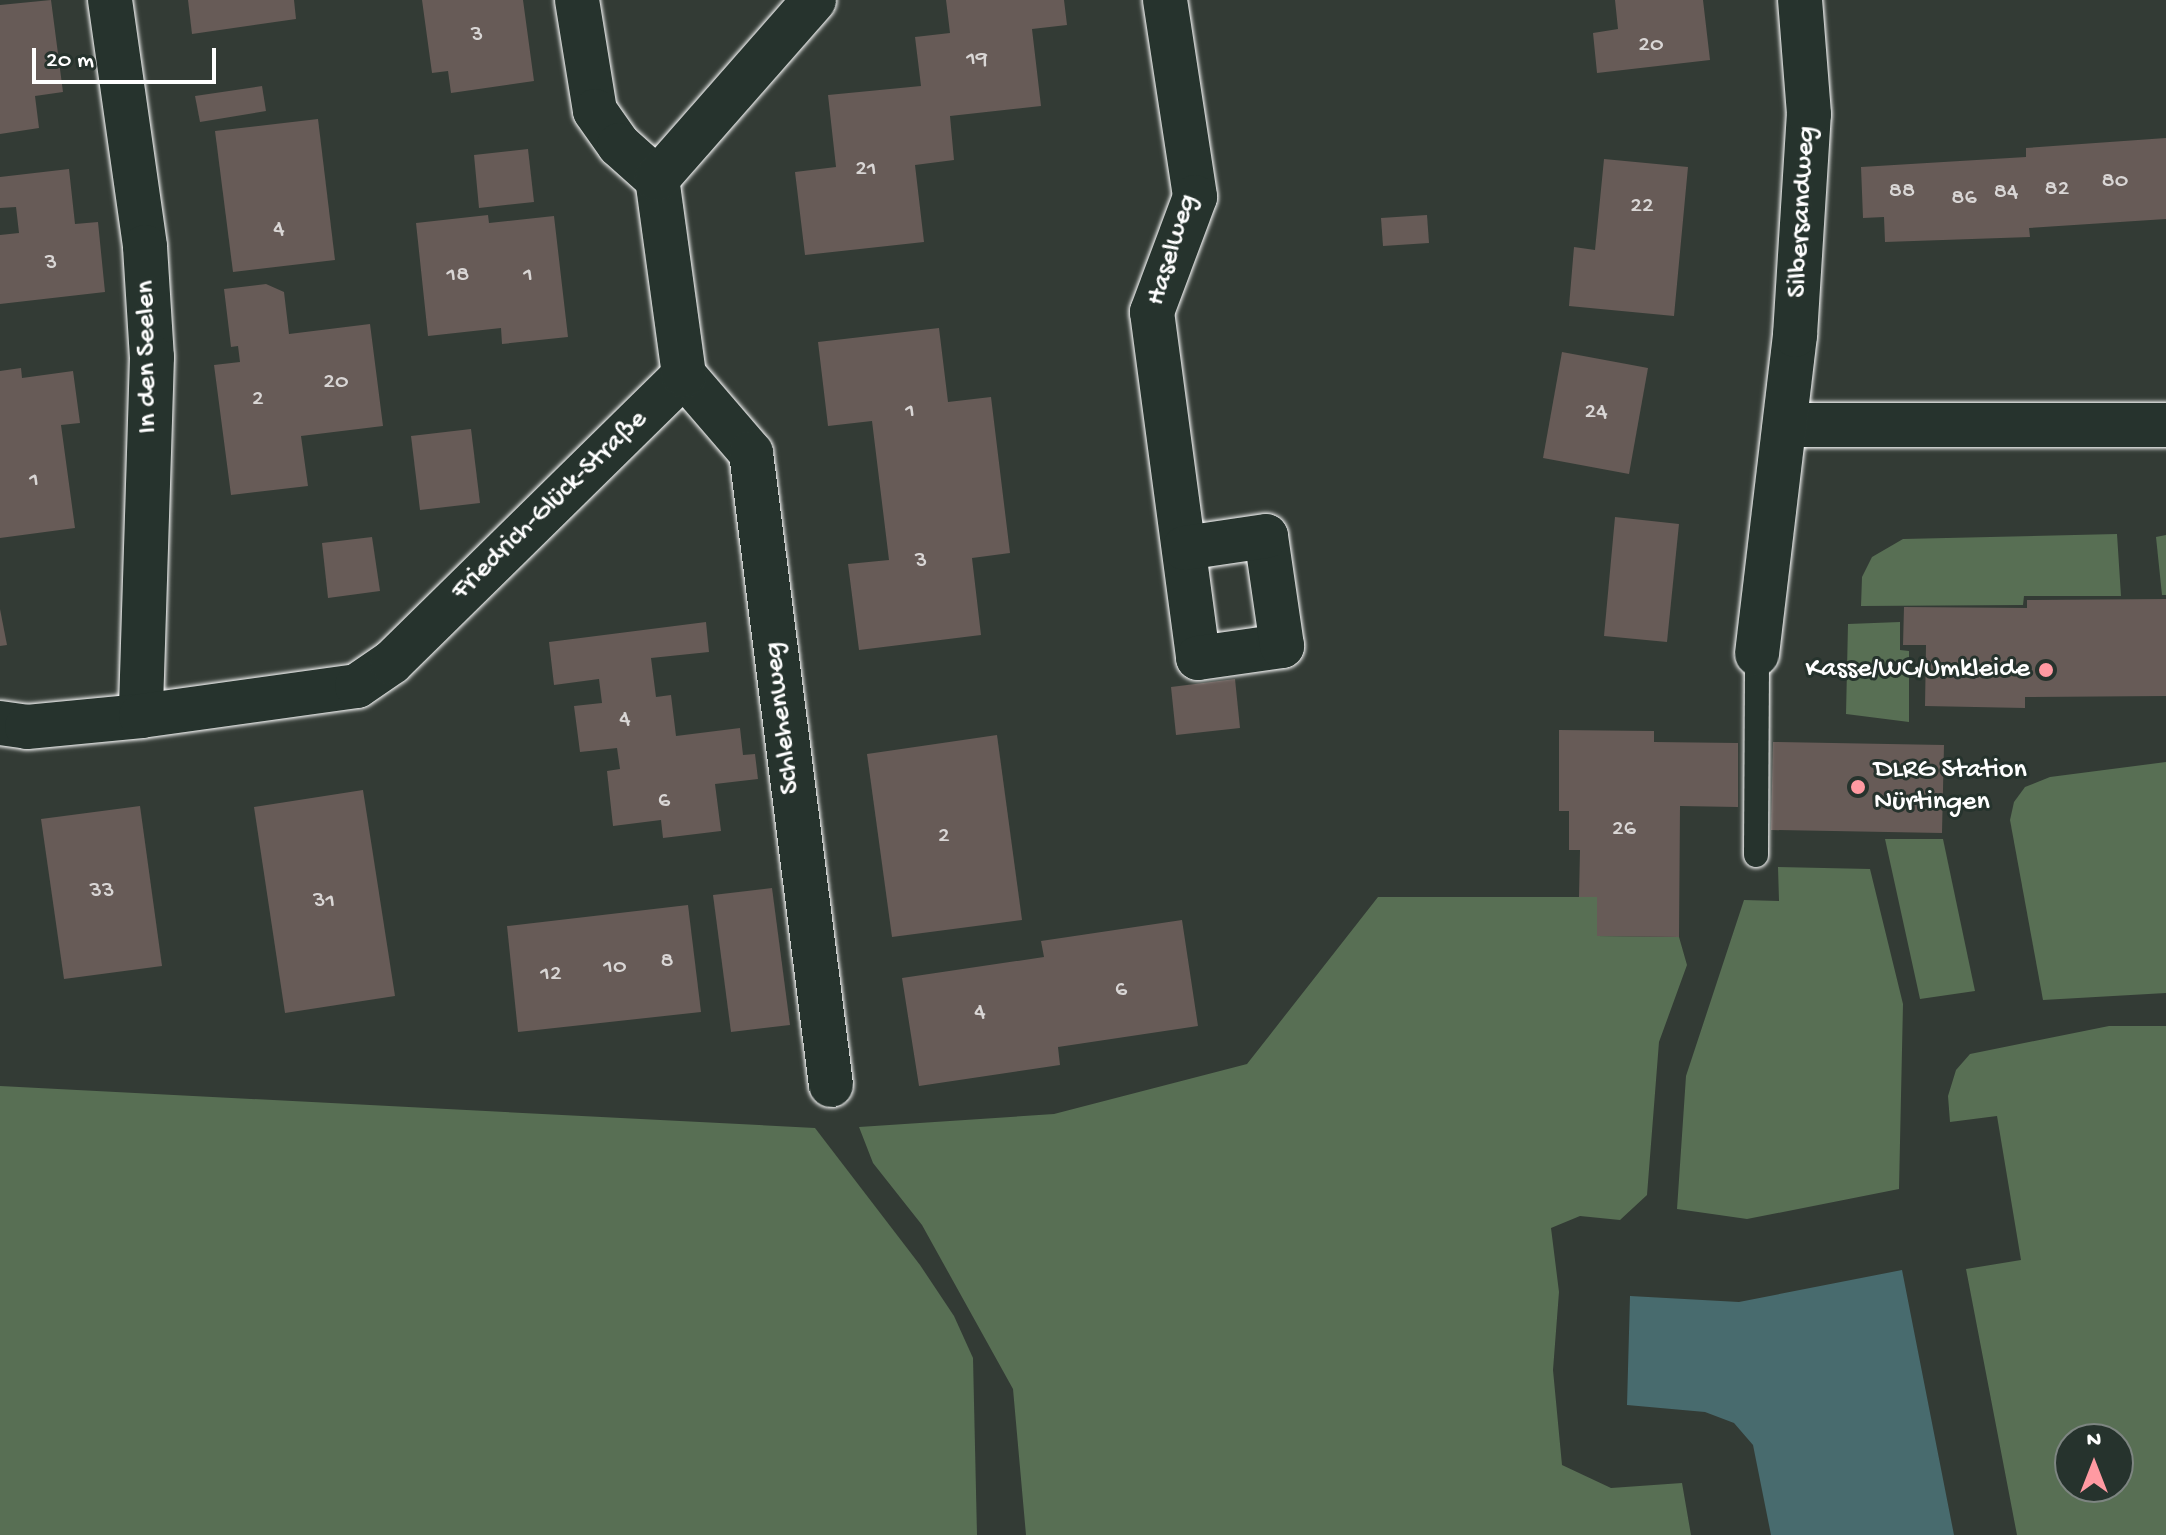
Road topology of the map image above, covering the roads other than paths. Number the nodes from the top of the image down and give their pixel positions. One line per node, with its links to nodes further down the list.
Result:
1 (110, 0): 12 (street, In den Seelen)
2 (577, 0): 6 (street)
3 (814, 0): 6 (street)
4 (1165, 0): 10 (street, Haselweg)
5 (1800, 0): 8 (street, Silbersandweg)
6 (657, 179): 7 (street)
7 (684, 375): 12 (street, Friedrich-Glück-Straße); 15 (street, Schlehenweg)
8 (1786, 425): 9 (street); 11 (street, Silbersandweg)
9 (2166, 425)
10 (1185, 548)
11 (1757, 654): 14 (lane)
12 (141, 716): 13 (street, Friedrich-Glück-Straße)
13 (0, 723)
14 (1756, 855)
15 (831, 1085)

